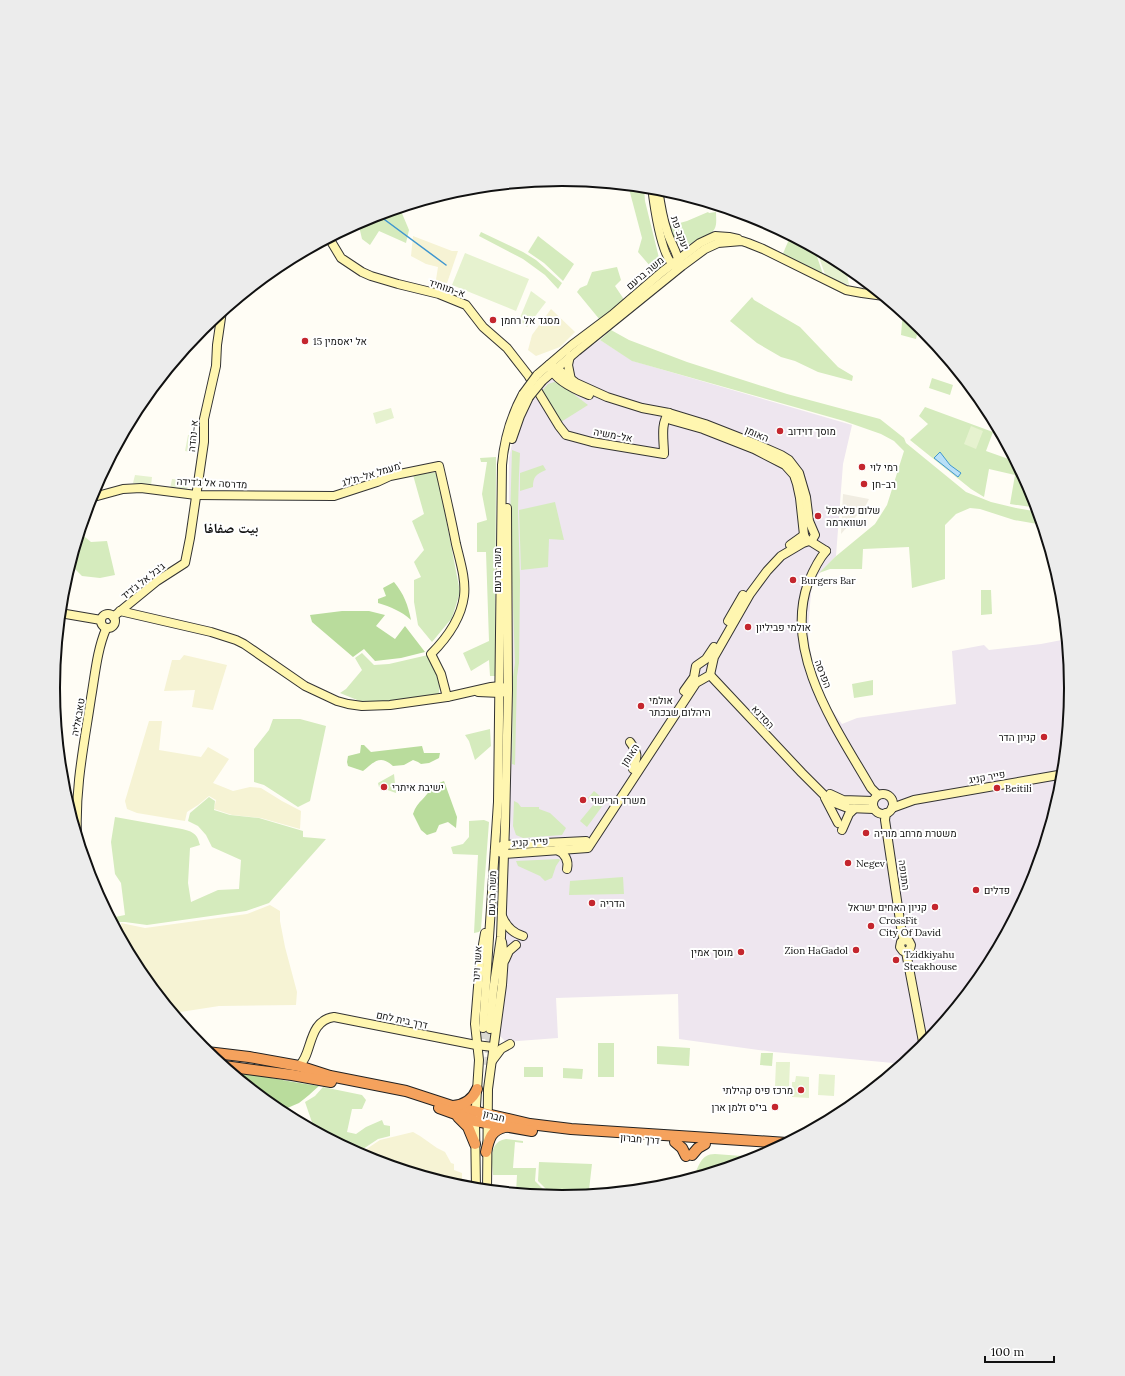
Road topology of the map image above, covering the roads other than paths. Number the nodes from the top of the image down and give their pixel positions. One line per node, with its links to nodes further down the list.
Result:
1 (653, 194): 7 (street, יעקב פת)
2 (659, 195): 5 (street, יעקב פת)
3 (742, 241): 6 (street, משה ברעם); 10 (street, משה ברעם); 12 (street, משה ברעם)
4 (331, 242): 21 (street, א-תווחיד)
5 (671, 243): 6 (street); 8 (street, יעקב פת)
6 (690, 250): 8 (street, משה ברעם)
7 (665, 252): 9 (street, יעקב פת); 11 (street)
8 (679, 259): 9 (street, משה ברעם); 10 (street, יעקב פת)
9 (671, 265): 10 (street); 11 (street, משה ברעם)
10 (679, 269): 13 (street, משה ברעם)
11 (662, 272): 13 (street, משה ברעם)
12 (876, 295)
13 (614, 317): 15 (street, משה ברעם)
14 (221, 320): 22 (street, א-נהדה)
15 (588, 337): 16 (street, משה ברעם); 17 (street, משה ברעם)
16 (570, 356): 17 (street, משה ברעם); 18 (street)
17 (552, 368): 18 (street, האומן); 19 (street, האומן); 35 (street, משה ברעם, bridge)
18 (571, 380): 19 (street, האומן)
19 (614, 400): 20 (street, האומן)
20 (668, 417): 21 (street, אל-משיה); 25 (street, האומן)
21 (562, 431)
22 (196, 494): 23 (street, מדרסה אל ג'דידה); 24 (street, מדרסה אל ג'דידה); 26 (street, א-נהדה)
23 (98, 496)
24 (334, 496): 38 (street, מעמל אל-ת'לג')
25 (809, 536): 32 (street, האומן); 34 (street, האומן); 48 (street, הפרסה)
26 (185, 563): 27 (street, ג'בל אל ג'דיד)
27 (120, 611): 29 (street, ג'בל אל ג'דיד); 38 (street)
28 (66, 614): 30 (street)
29 (113, 617): 30 (street); 31 (street)
30 (100, 620): 31 (street)
31 (106, 629): 51 (street, טאבאליה)
32 (700, 663): 33 (street, האומן); 34 (street)
33 (695, 672): 34 (street); 41 (street, האומן)
34 (708, 674): 42 (street, הסדנא); 55 (street, האומן)
35 (503, 690): 36 (street); 37 (street); 39 (street, משה ברעם); 52 (street, משה ברעם)
36 (475, 691): 37 (street); 38 (street)
37 (486, 693): 39 (street)
38 (447, 697)
39 (500, 707): 56 (street, משה ברעם)
40 (630, 742): 41 (street)
41 (633, 769): 55 (street, האומן)
42 (802, 773): 44 (street, הסדנא); 47 (street, הסדנא)
43 (1057, 775): 46 (street, פייר קניג)
44 (822, 794): 47 (street, הסדנא); 49 (street)
45 (890, 798): 46 (street, פייר קניג); 48 (street, פייר קניג); 50 (street, התנופה)
46 (914, 800): 50 (street, פייר קניג)
47 (841, 802): 48 (street); 49 (street)
48 (875, 802): 49 (street); 50 (street)
49 (854, 809)
50 (889, 810): 68 (street, התנופה)
51 (76, 814)
52 (505, 826): 53 (street); 54 (street, משה ברעם)
53 (522, 844): 54 (street, פייר קניג); 55 (street, פייר קניג)
54 (504, 845): 56 (street, פייר קניג); 59 (street, משה ברעם)
55 (585, 846): 57 (street, פייר קניג)
56 (495, 850): 59 (street, פייר קניג); 62 (street, משה ברעם)
57 (558, 850): 58 (street, פייר קניג); 60 (street)
58 (524, 852): 59 (street, פייר קניג); 61 (street)
59 (504, 854): 61 (street, משה ברעם)
60 (567, 869)
61 (503, 874): 63 (street, משה ברעם)
62 (493, 901): 65 (street, אשר וינר); 70 (street)
63 (501, 913): 64 (street); 65 (street, משה ברעם)
64 (523, 936)
65 (500, 941): 67 (street)
66 (516, 945): 67 (street)
67 (504, 962): 71 (street)
68 (922, 1038)
69 (510, 1044): 73 (street)
70 (476, 1046): 71 (street, דרך בית לחם); 75 (street, דרך בית לחם); 77 (street)
71 (494, 1047): 73 (street)
72 (218, 1053): 75 (highway, חברון)
73 (490, 1065): 80 (street)
74 (232, 1067): 76 (highway, חברון)
75 (302, 1067): 76 (street); 78 (highway, חברון)
76 (292, 1074): 78 (highway, חברון)
77 (477, 1088): 78 (highway); 79 (street)
78 (452, 1110): 79 (highway, חברון); 84 (highway)
79 (475, 1116): 80 (highway, חברון); 84 (street)
80 (488, 1119): 81 (highway, חברון); 83 (highway, חברון); 87 (street)
81 (504, 1127): 82 (highway, דרך חברון); 87 (highway)
82 (675, 1142): 85 (highway, דרך חברון); 85 (highway)
83 (777, 1142)
84 (475, 1144): 88 (street)
85 (705, 1144): 86 (highway, דרך חברון)
86 (766, 1147)
87 (486, 1152): 89 (street)
88 (476, 1183)
89 (487, 1184)

